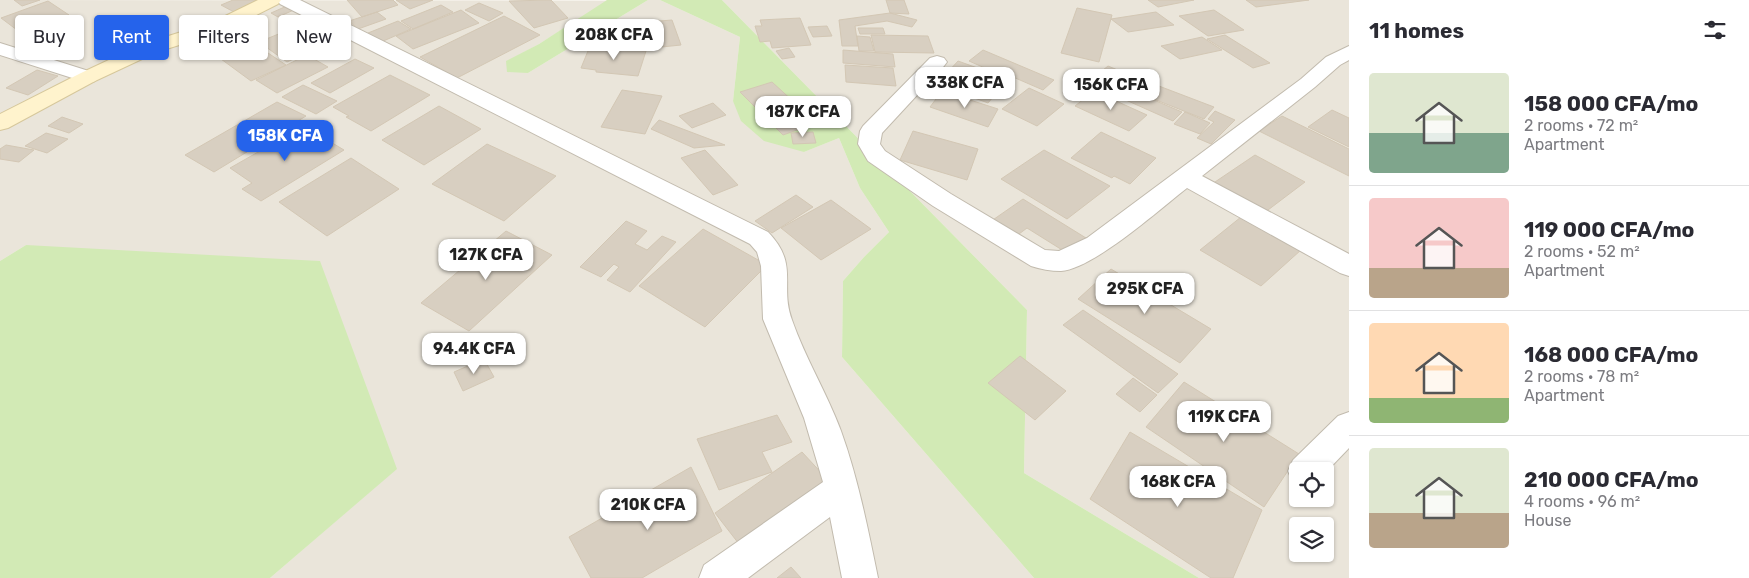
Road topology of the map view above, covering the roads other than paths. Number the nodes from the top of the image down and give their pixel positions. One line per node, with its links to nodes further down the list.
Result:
1 (272, 0): 6 (street)
2 (286, 0): 12 (street)
3 (0, 49): 6 (street)
4 (1349, 52): 8 (street)
5 (936, 62): 8 (street)
6 (88, 77): 7 (street)
7 (0, 123)
8 (1186, 177): 9 (street)
9 (1349, 266)
10 (1349, 426): 11 (street)
11 (1314, 462)
12 (841, 489): 13 (street); 14 (street)
13 (717, 578)
14 (860, 578)

